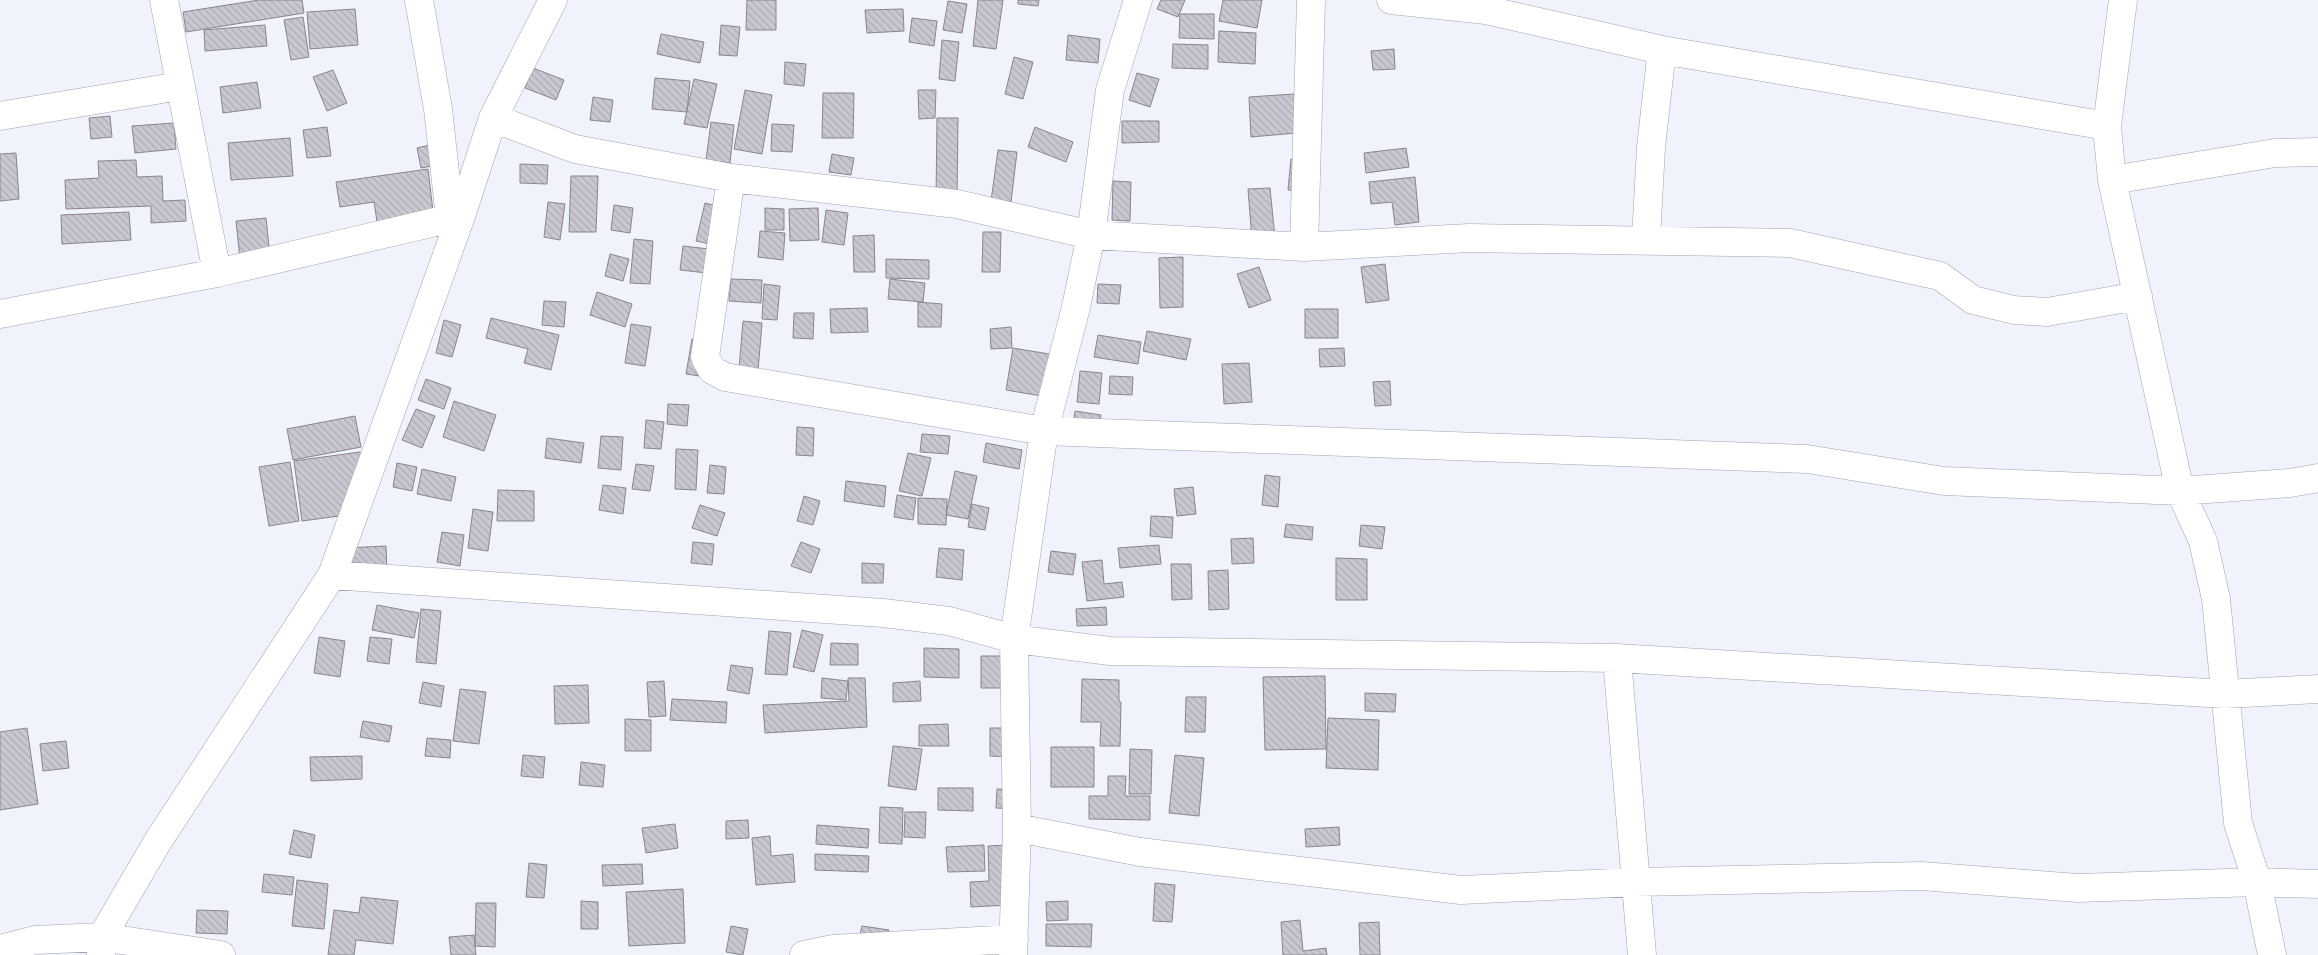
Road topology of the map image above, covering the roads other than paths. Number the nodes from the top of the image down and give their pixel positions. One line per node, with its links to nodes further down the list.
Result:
1 (164, 0): 10 (street)
2 (419, 0): 17 (street)
3 (553, 0): 12 (street)
4 (1138, 0): 18 (street)
5 (1311, 0): 20 (street)
6 (1391, 0): 8 (street)
7 (2123, 0): 13 (street)
8 (1486, 5): 9 (street)
9 (1662, 50): 13 (street); 19 (street)
10 (180, 86): 11 (street); 21 (street)
11 (0, 116)
12 (493, 118): 15 (street); 17 (street)
13 (2107, 126): 16 (street)
14 (2318, 152): 16 (street)
15 (731, 178): 18 (street); 24 (street)
16 (2112, 180): 22 (street)
17 (456, 217): 21 (street); 27 (street)
18 (1091, 235): 20 (street); 24 (street)
19 (1646, 240): 20 (street); 22 (street)
20 (1304, 247)
21 (217, 272): 23 (street)
22 (2138, 296): 26 (street)
23 (0, 314)
24 (1044, 431): 26 (street); 28 (street)
25 (2318, 478): 26 (street)
26 (2180, 491): 31 (street)
27 (332, 575): 28 (street); 36 (street)
28 (1014, 639): 29 (street); 32 (street)
29 (1617, 658): 31 (street); 33 (street)
30 (2318, 689): 31 (street)
31 (2225, 694): 34 (street)
32 (1018, 828): 33 (street); 37 (street)
33 (1636, 882): 34 (street); 41 (street)
34 (2257, 882): 35 (street); 42 (street)
35 (2318, 884)
36 (102, 946): 38 (street); 39 (street)
37 (1014, 947): 40 (street)
38 (0, 949)
39 (221, 955)
40 (804, 955)
41 (1642, 955)
42 (2272, 955)

